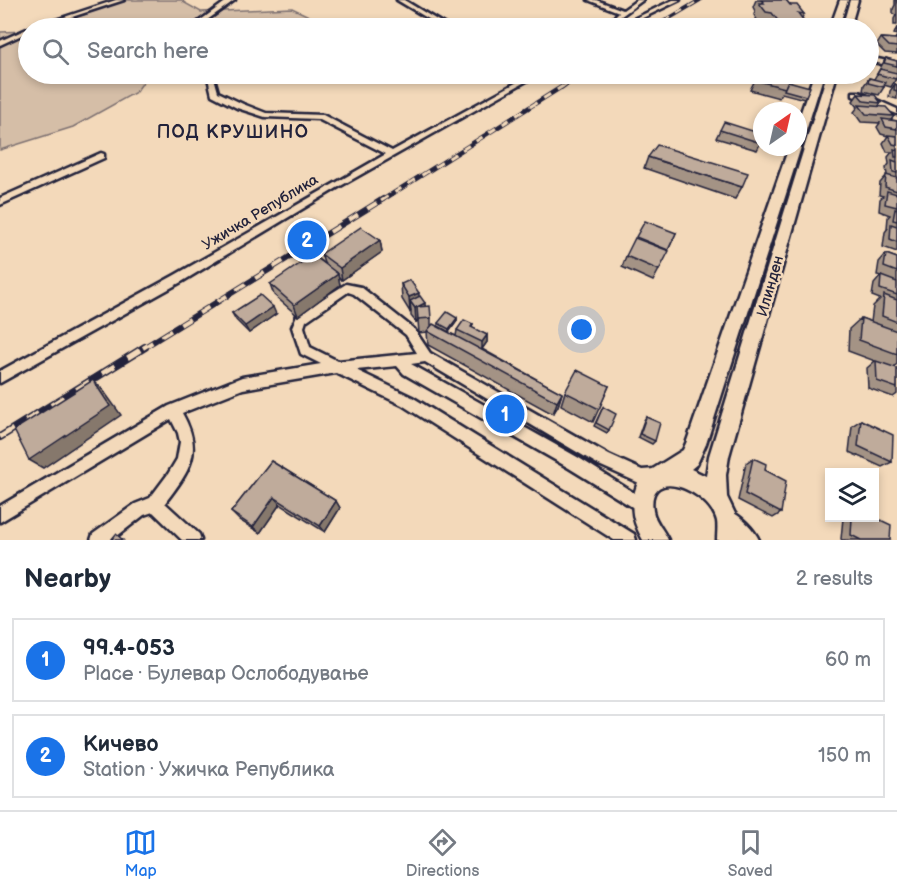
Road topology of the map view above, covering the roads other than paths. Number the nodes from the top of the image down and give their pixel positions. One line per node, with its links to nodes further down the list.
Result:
1 (121, 0): 10 (street)
2 (232, 0): 11 (street)
3 (400, 0): 12 (street)
4 (591, 0): 9 (street)
5 (640, 0): 9 (street)
6 (676, 0): 14 (street)
7 (844, 0): 15 (main road)
8 (854, 0): 16 (main road)
9 (624, 12): 13 (street)
10 (65, 18)
11 (208, 18)
12 (430, 18)
13 (617, 18)
14 (639, 18)
15 (838, 18)
16 (849, 18)
17 (18, 35): 18 (street)
18 (0, 43)
19 (879, 61): 20 (street)
20 (897, 65)
21 (213, 84): 28 (street)
22 (518, 84): 28 (street, Ужичка Република)
23 (816, 84): 26 (main road)
24 (829, 84): 39 (main road, Илинден)
25 (856, 94): 27 (street)
26 (807, 110)
27 (897, 112)
28 (392, 154): 35 (street, Ужичка Република)
29 (101, 156): 31 (street)
30 (792, 156): 37 (main road, Илинден)
31 (0, 202)
32 (426, 357): 33 (street); 34 (street); 37 (street)
33 (400, 360): 34 (street); 41 (street)
34 (337, 367): 36 (street); 44 (street)
35 (0, 377)
36 (174, 410): 38 (street); 40 (street)
37 (664, 475): 39 (main road); 41 (main road, Илинден)
38 (155, 504): 42 (street); 43 (street)
39 (721, 507): 45 (main road, Илинден); 46 (street)
40 (0, 514)
41 (648, 527)
42 (99, 540)
43 (193, 540)
44 (628, 540)
45 (728, 540)
46 (751, 540)

